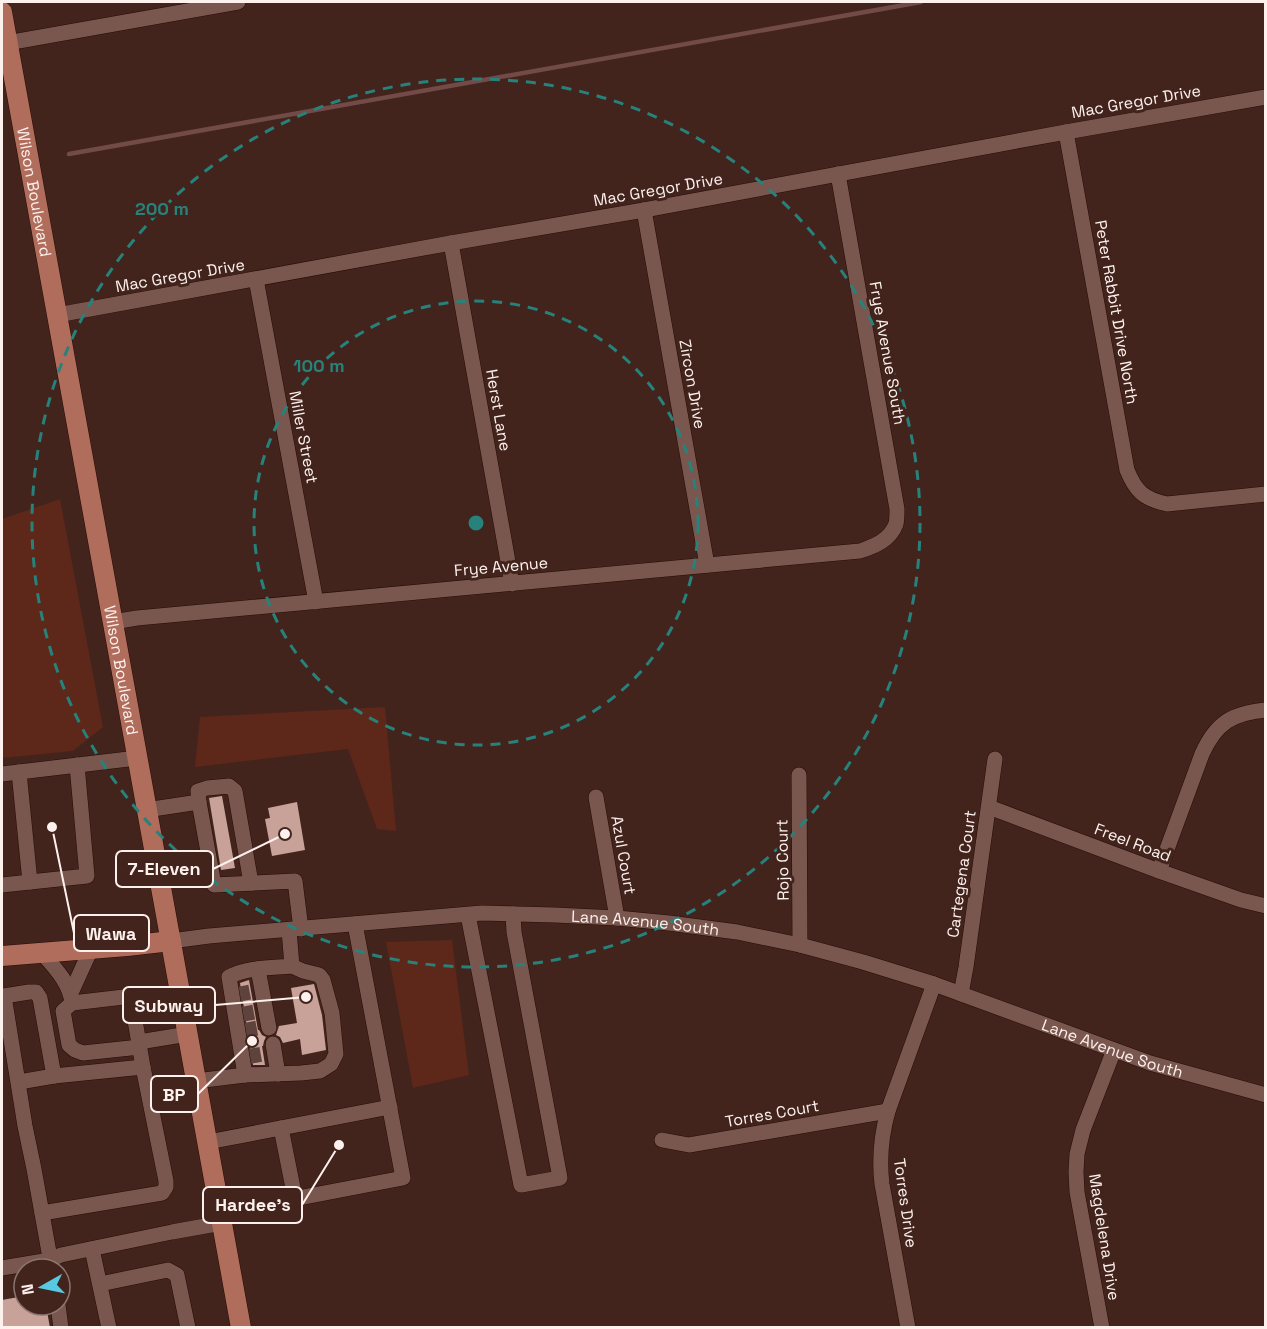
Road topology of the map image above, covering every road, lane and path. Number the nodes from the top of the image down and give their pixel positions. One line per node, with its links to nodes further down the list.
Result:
1 (238, 2): 2 (street)
2 (188, 6): 4 (street)
3 (2, 12): 4 (main road, Wilson Boulevard)
4 (7, 43): 11 (main road, Wilson Boulevard)
5 (1266, 97): 6 (street, Mac Gregor Drive)
6 (1066, 132): 7 (street, Mac Gregor Drive); 12 (street, Peter Rabbit Drive North)
7 (838, 174): 8 (street, Mac Gregor Drive); 13 (street, Frye Avenue South)
8 (644, 210): 9 (street, Mac Gregor Drive); 14 (street, Zircon Drive)
9 (451, 243): 10 (street, Mac Gregor Drive); 15 (street, Herst Lane)
10 (256, 279): 11 (street, Mac Gregor Drive); 16 (street, Miller Street)
11 (57, 315): 17 (main road, Wilson Boulevard)
12 (1266, 494)
13 (889, 536): 14 (street, Frye Avenue)
14 (707, 565): 15 (street, Frye Avenue)
15 (512, 584): 16 (street, Frye Avenue)
16 (316, 602): 17 (street, Frye Avenue)
17 (113, 622): 19 (main road, Wilson Boulevard)
18 (1266, 710): 29 (street)
19 (137, 758): 21 (street); 28 (main road, Wilson Boulevard)
20 (995, 759): 27 (street, Cartegena Court)
21 (77, 765): 22 (street); 30 (street)
22 (19, 772): 23 (street); 30 (street)
23 (2, 774)
24 (799, 775): 40 (street, Rojo Court)
25 (597, 797): 36 (street, Azul Court)
26 (199, 802): 28 (street); 31 (street); 31 (street)
27 (989, 807): 29 (street, Freel Road); 47 (street, Cartegena Court)
28 (146, 810): 39 (main road, Wilson Boulevard)
29 (1159, 871): 33 (street, Freel Road)
30 (30, 882): 32 (street)
31 (250, 883): 38 (street)
32 (2, 885)
33 (1266, 906)
34 (513, 914): 35 (street, Lane Avenue South); 35 (street); 36 (street, Lane Avenue South)
35 (468, 915): 37 (street, Lane Avenue South)
36 (617, 918): 40 (street, Lane Avenue South)
37 (355, 924): 38 (street, Lane Avenue South); 62 (street)
38 (295, 929): 39 (street, Lane Avenue South); 44 (street)
39 (171, 941): 41 (main road, Lane Avenue South); 51 (main road, Wilson Boulevard)
40 (800, 945): 46 (street, Lane Avenue South)
41 (91, 949): 42 (main road, Lane Avenue South); 49 (street)
42 (42, 953): 43 (main road, Lane Avenue South); 49 (street)
43 (2, 956)
44 (292, 966): 45 (street); 56 (street)
45 (258, 969): 50 (street); 57 (street)
46 (934, 984): 47 (street, Lane Avenue South); 63 (street, Torres Drive)
47 (961, 994): 54 (street, Lane Avenue South)
48 (3, 996): 58 (street); 60 (street)
49 (71, 998): 52 (street); 52 (street)
50 (263, 1021)
51 (188, 1034): 52 (street); 59 (main road, Wilson Boulevard)
52 (140, 1044): 55 (street)
53 (270, 1050): 56 (street)
54 (1114, 1050): 61 (street, Lane Avenue South); 78 (street, Magdelena Drive)
55 (143, 1067): 58 (street); 68 (street)
56 (278, 1074): 57 (street)
57 (244, 1075): 59 (street)
58 (54, 1076): 60 (street)
59 (196, 1081): 66 (main road, Wilson Boulevard)
60 (19, 1082): 68 (street)
61 (1266, 1095)
62 (390, 1107): 64 (street); 67 (street)
63 (888, 1111): 65 (street, Torres Court); 77 (street, Torres Drive)
64 (281, 1128): 66 (street); 67 (street)
65 (662, 1140)
66 (208, 1142): 69 (main road, Wilson Boulevard)
67 (295, 1198): 69 (street)
68 (42, 1214): 71 (street)
69 (221, 1218): 70 (street); 76 (main road, Wilson Boulevard)
70 (92, 1249): 72 (street); 73 (street)
71 (50, 1257)
72 (59, 1257)
73 (100, 1284): 74 (street); 75 (street)
74 (109, 1328)
75 (188, 1328)
76 (242, 1328)
77 (908, 1328)
78 (1102, 1328)

